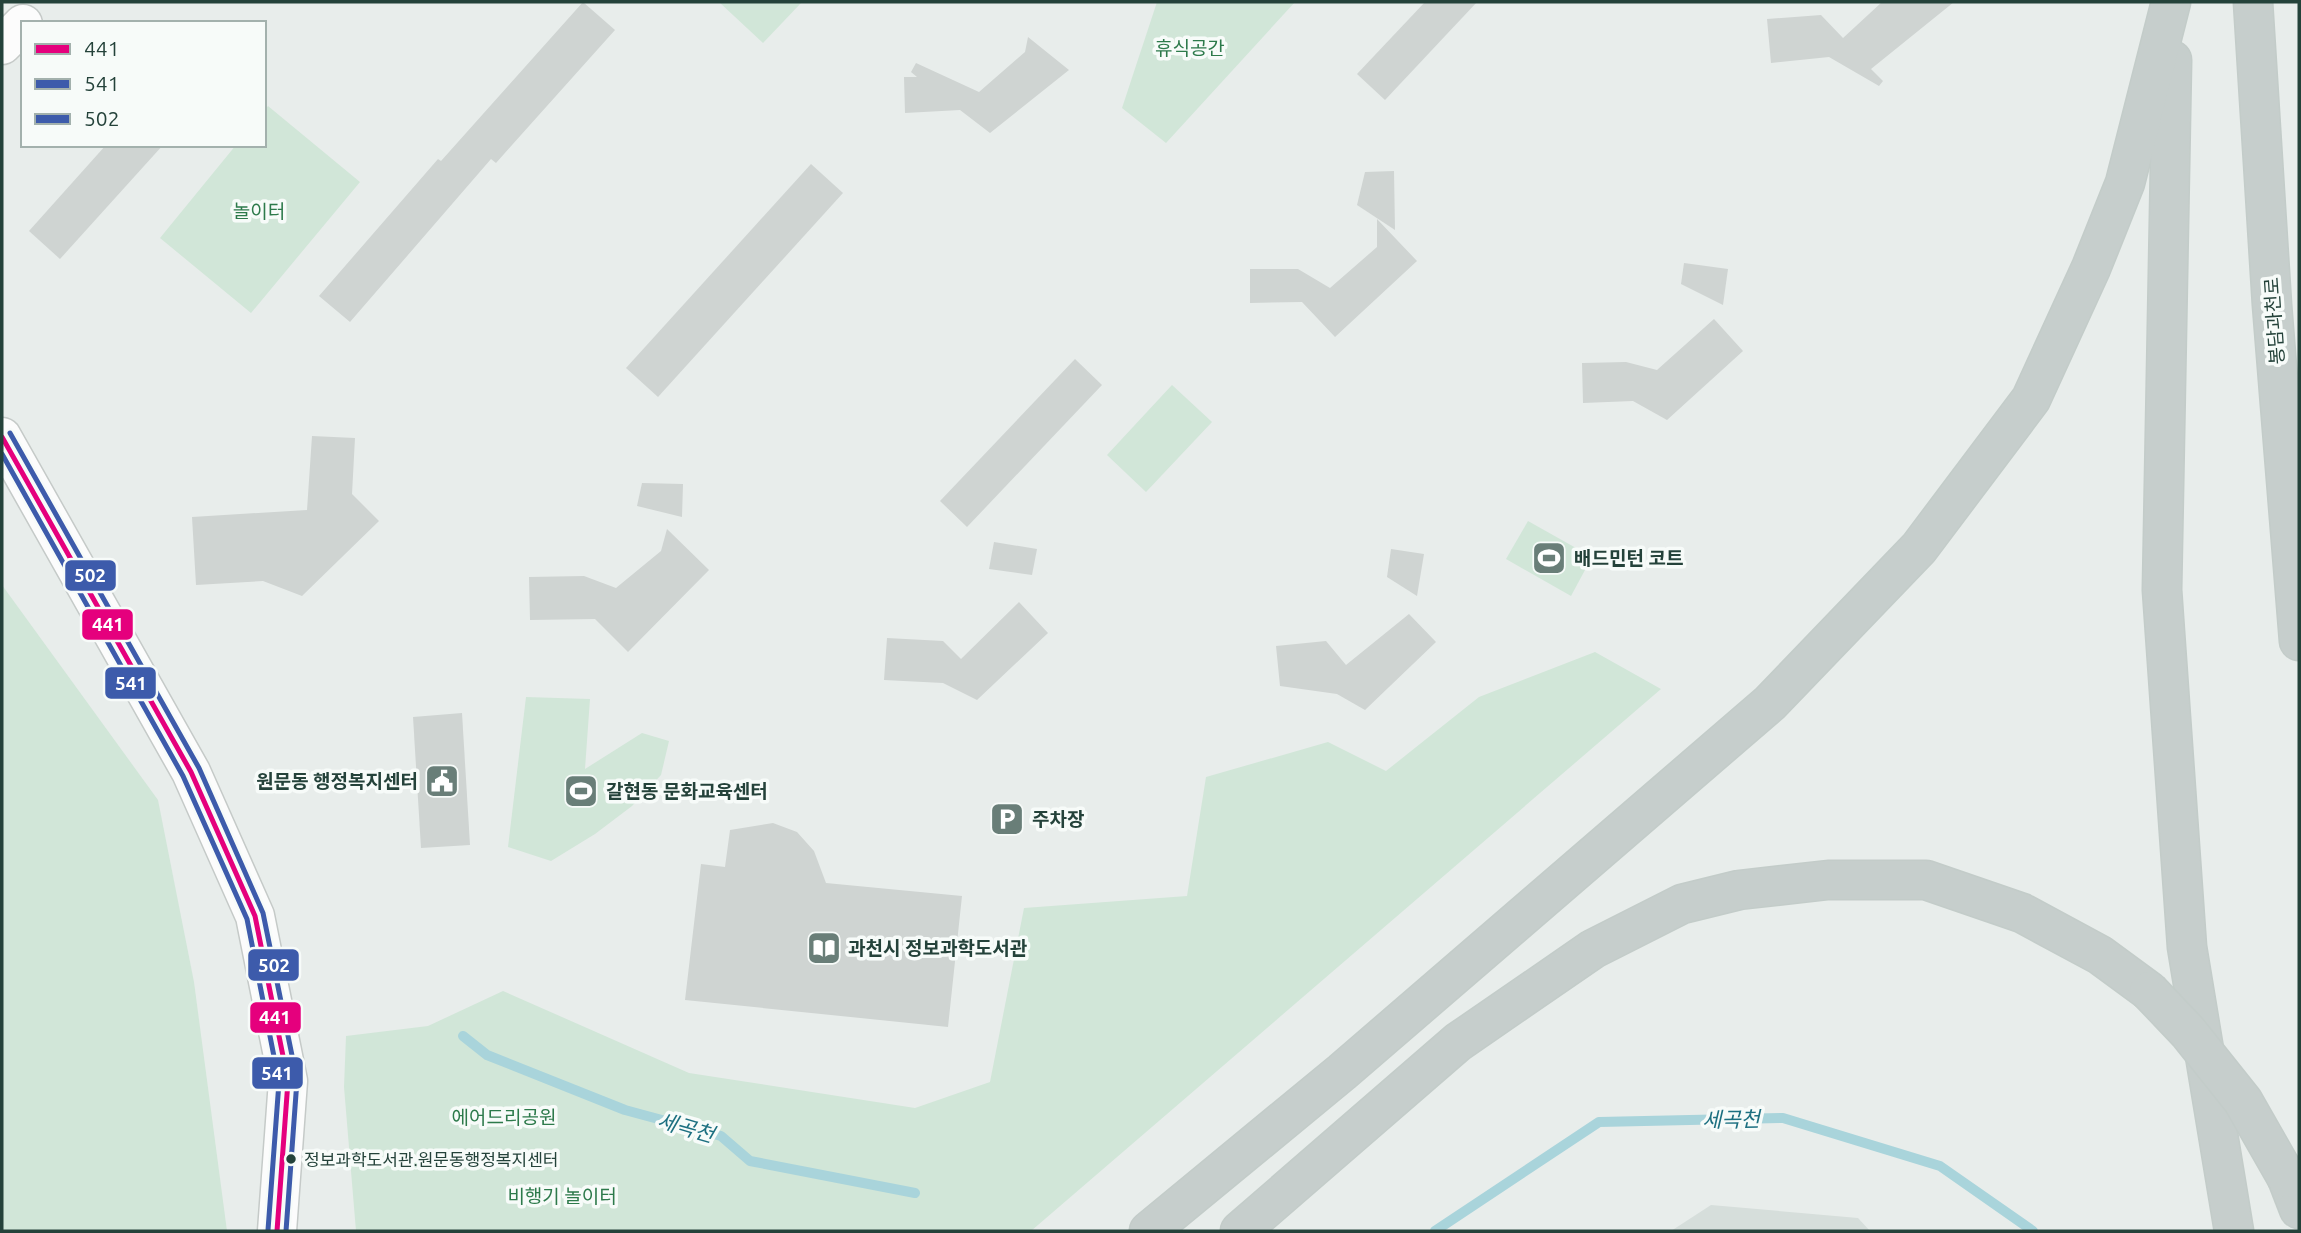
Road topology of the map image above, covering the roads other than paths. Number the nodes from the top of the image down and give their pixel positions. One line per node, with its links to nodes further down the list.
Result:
1 (45, 2): 4 (street)
2 (2172, 2): 11 (highway); 13 (highway)
3 (2253, 2): 8 (highway, 봉담과천로)
4 (25, 21)
5 (21, 25): 6 (street)
6 (2, 45)
7 (2, 437): 10 (street)
8 (2299, 641)
9 (2293, 1194): 12 (highway, bridge)
10 (277, 1231)
11 (1149, 1231)
12 (1240, 1231)
13 (2234, 1231)

